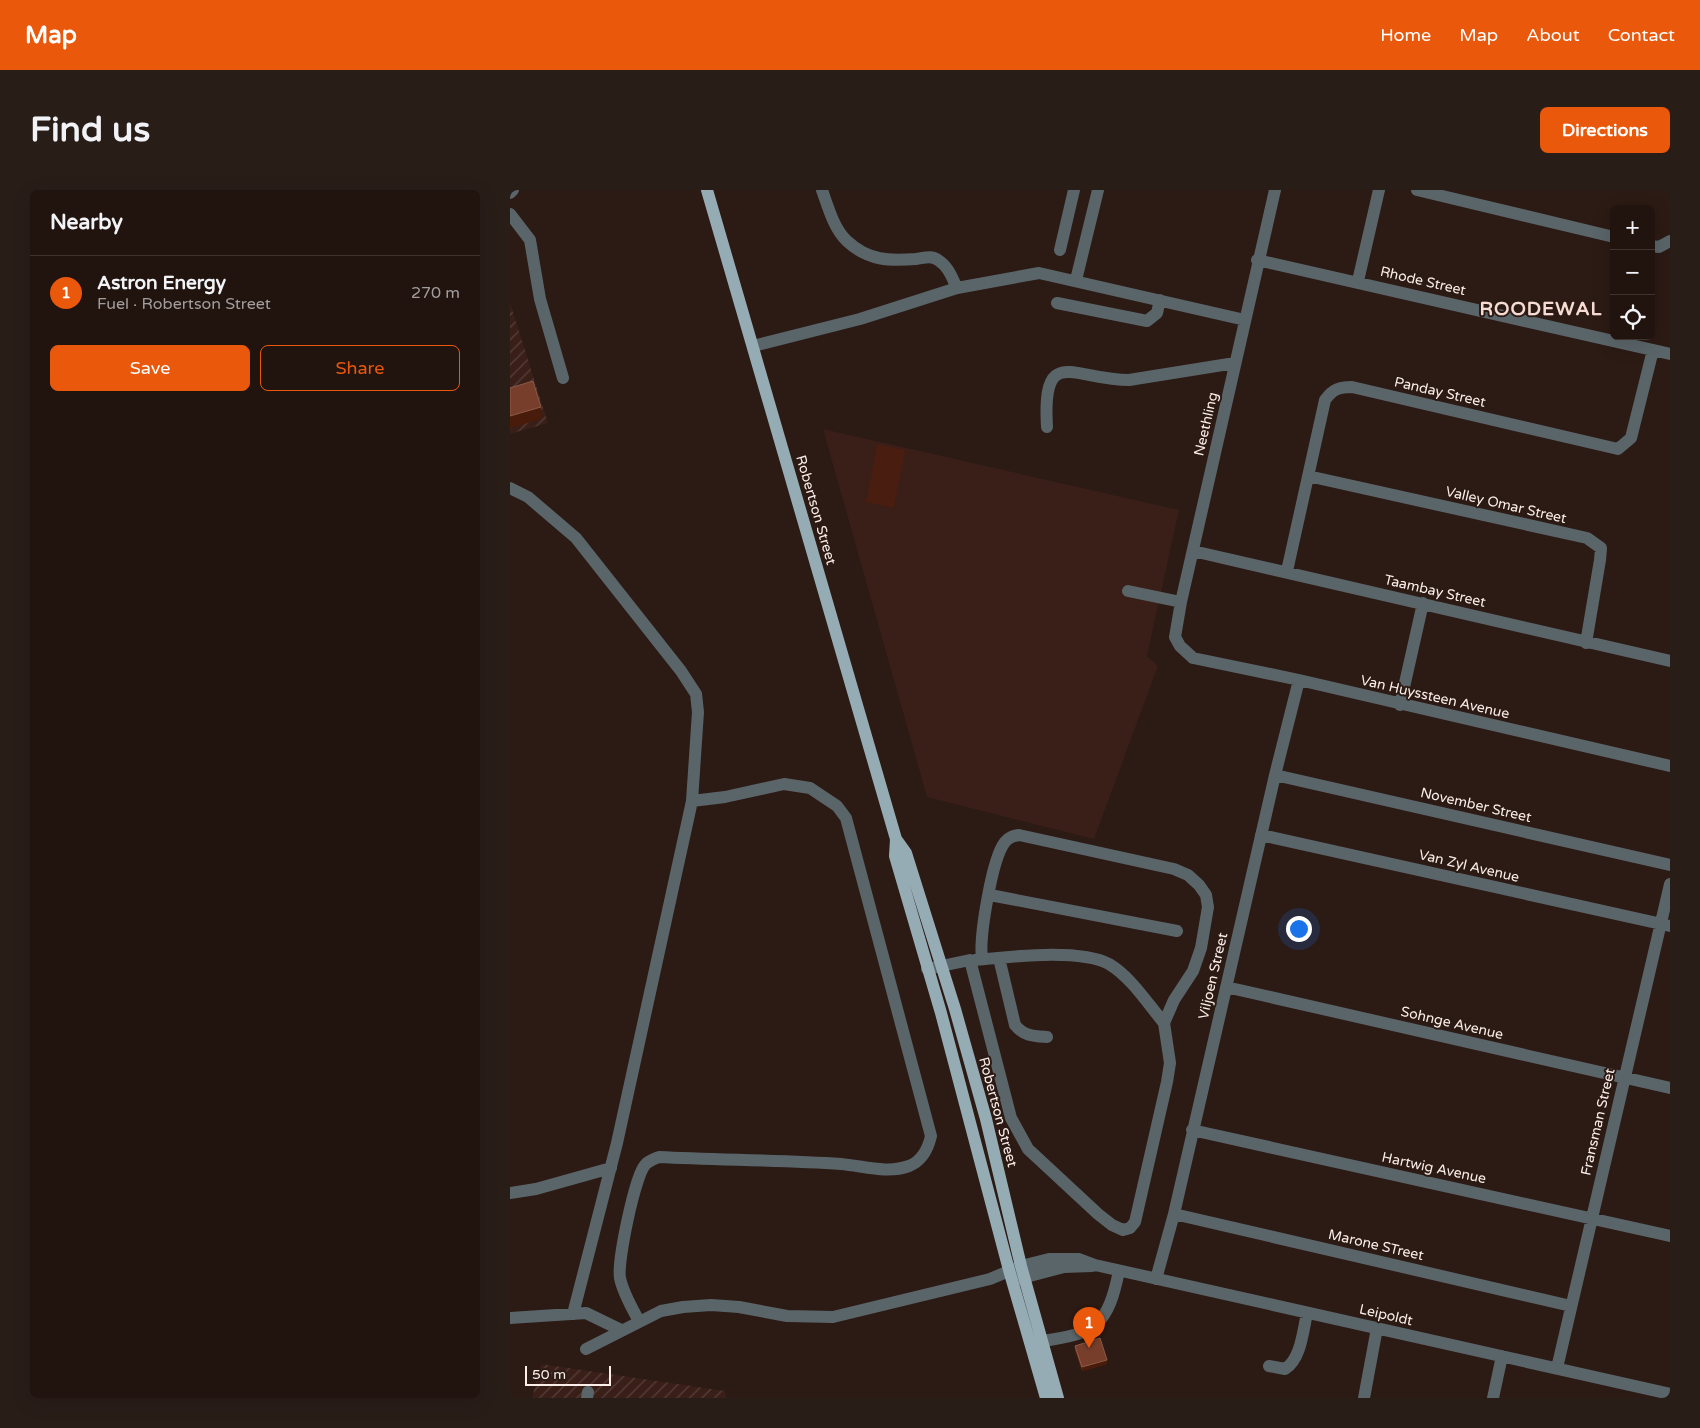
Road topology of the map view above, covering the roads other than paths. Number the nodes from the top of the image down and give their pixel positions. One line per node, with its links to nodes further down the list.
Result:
1 (513, 190): 9 (street)
2 (707, 190): 22 (main road, Robertson Street)
3 (822, 190): 18 (street)
4 (1074, 190): 14 (street)
5 (1098, 190): 16 (street)
6 (1275, 190): 15 (street, Neethling)
7 (1379, 190): 17 (street)
8 (1417, 190): 11 (street)
9 (510, 193)
10 (510, 214): 26 (street)
11 (1610, 236)
12 (1670, 241): 13 (street)
13 (1655, 246)
14 (1060, 250)
15 (1257, 260): 17 (street, Rhode Street); 21 (street, Neethling)
16 (1076, 280): 18 (street); 19 (street)
17 (1358, 282): 23 (street, Rhode Street)
18 (957, 288): 22 (street)
19 (1160, 300): 20 (street); 21 (street)
20 (1058, 303)
21 (1244, 320): 25 (street, Neethling)
22 (753, 346): 44 (main road, Robertson Street)
23 (1652, 350): 24 (street, Rhode Street); 28 (street, Panday Street)
24 (1670, 354)
25 (1235, 363): 27 (street); 30 (street, Neethling)
26 (564, 378)
27 (1047, 427)
28 (1308, 476): 31 (street, Panday Street); 35 (street, Valley Omar Street)
29 (510, 488): 42 (street)
30 (1193, 551): 31 (street, Taambay Street); 33 (street, Neethling)
31 (1287, 571): 34 (street, Taambay Street)
32 (1128, 591): 33 (street)
33 (1181, 602): 36 (street, Neethling)
34 (1423, 603): 35 (street, Taambay Street); 39 (street)
35 (1586, 643): 37 (street, Taambay Street)
36 (1193, 658): 38 (street, Van Huyssteen Avenue)
37 (1670, 661)
38 (1299, 680): 39 (street, Van Huyssteen Avenue); 41 (street, Viljoen Street)
39 (1400, 705): 40 (street, Van Huyssteen Avenue)
40 (1670, 766)
41 (1275, 774): 43 (street, Viljoen Street); 45 (street, November Street)
42 (692, 800): 60 (street); 72 (street)
43 (1261, 835): 48 (street, Van Zyl Avenue); 54 (street, Viljoen Street)
44 (896, 839): 52 (main road, Robertson Street); 53 (main road, Robertson Street)
45 (1670, 865)
46 (1670, 884): 48 (street, Fransman Street)
47 (990, 895): 49 (street); 51 (street); 55 (street)
48 (1665, 925): 57 (street, Fransman Street)
49 (1177, 931)
50 (999, 958): 51 (street); 55 (street); 56 (street)
51 (976, 960): 52 (street); 55 (street)
52 (941, 965): 53 (street); 66 (main road, Robertson Street)
53 (927, 969): 66 (main road, Robertson Street)
54 (1226, 987): 57 (street, Sohnge Avenue); 59 (street, Viljoen Street)
55 (1164, 1023)
56 (1047, 1037)
57 (1624, 1077): 58 (street, Sohnge Avenue); 63 (street, Fransman Street)
58 (1670, 1088)
59 (1192, 1130): 62 (street, Viljoen Street); 63 (street, Hartwig Avenue)
60 (611, 1168): 61 (street); 70 (street)
61 (510, 1193)
62 (1174, 1214): 67 (street, Viljoen Street); 68 (street, Marone STreet)
63 (1592, 1218): 64 (street, Hartwig Avenue); 68 (street, Fransman Street)
64 (1670, 1236)
65 (1119, 1271): 66 (street, Leipoldt); 67 (street, Leipoldt); 75 (street)
66 (1016, 1274): 72 (street, Leipoldt); 75 (main road, Robertson Street); 81 (main road, Robertson Street)
67 (1156, 1279): 69 (street, Leipoldt)
68 (1571, 1306): 79 (street, Fransman Street)
69 (1307, 1313): 73 (street, Leipoldt); 78 (street)
70 (573, 1314): 71 (street); 74 (street)
71 (510, 1318)
72 (639, 1321): 74 (street, Leipoldt)
73 (1377, 1328): 77 (street, Leipoldt); 83 (street)
74 (621, 1330): 76 (street, Leipoldt)
75 (1042, 1341): 82 (main road, Robertson Street)
76 (586, 1349)
77 (1502, 1356): 79 (street, Leipoldt); 84 (street)
78 (1269, 1366)
79 (1557, 1368): 80 (street, Leipoldt)
80 (1670, 1394)
81 (1046, 1398)
82 (1058, 1398)
83 (1364, 1398)
84 (1493, 1398)

